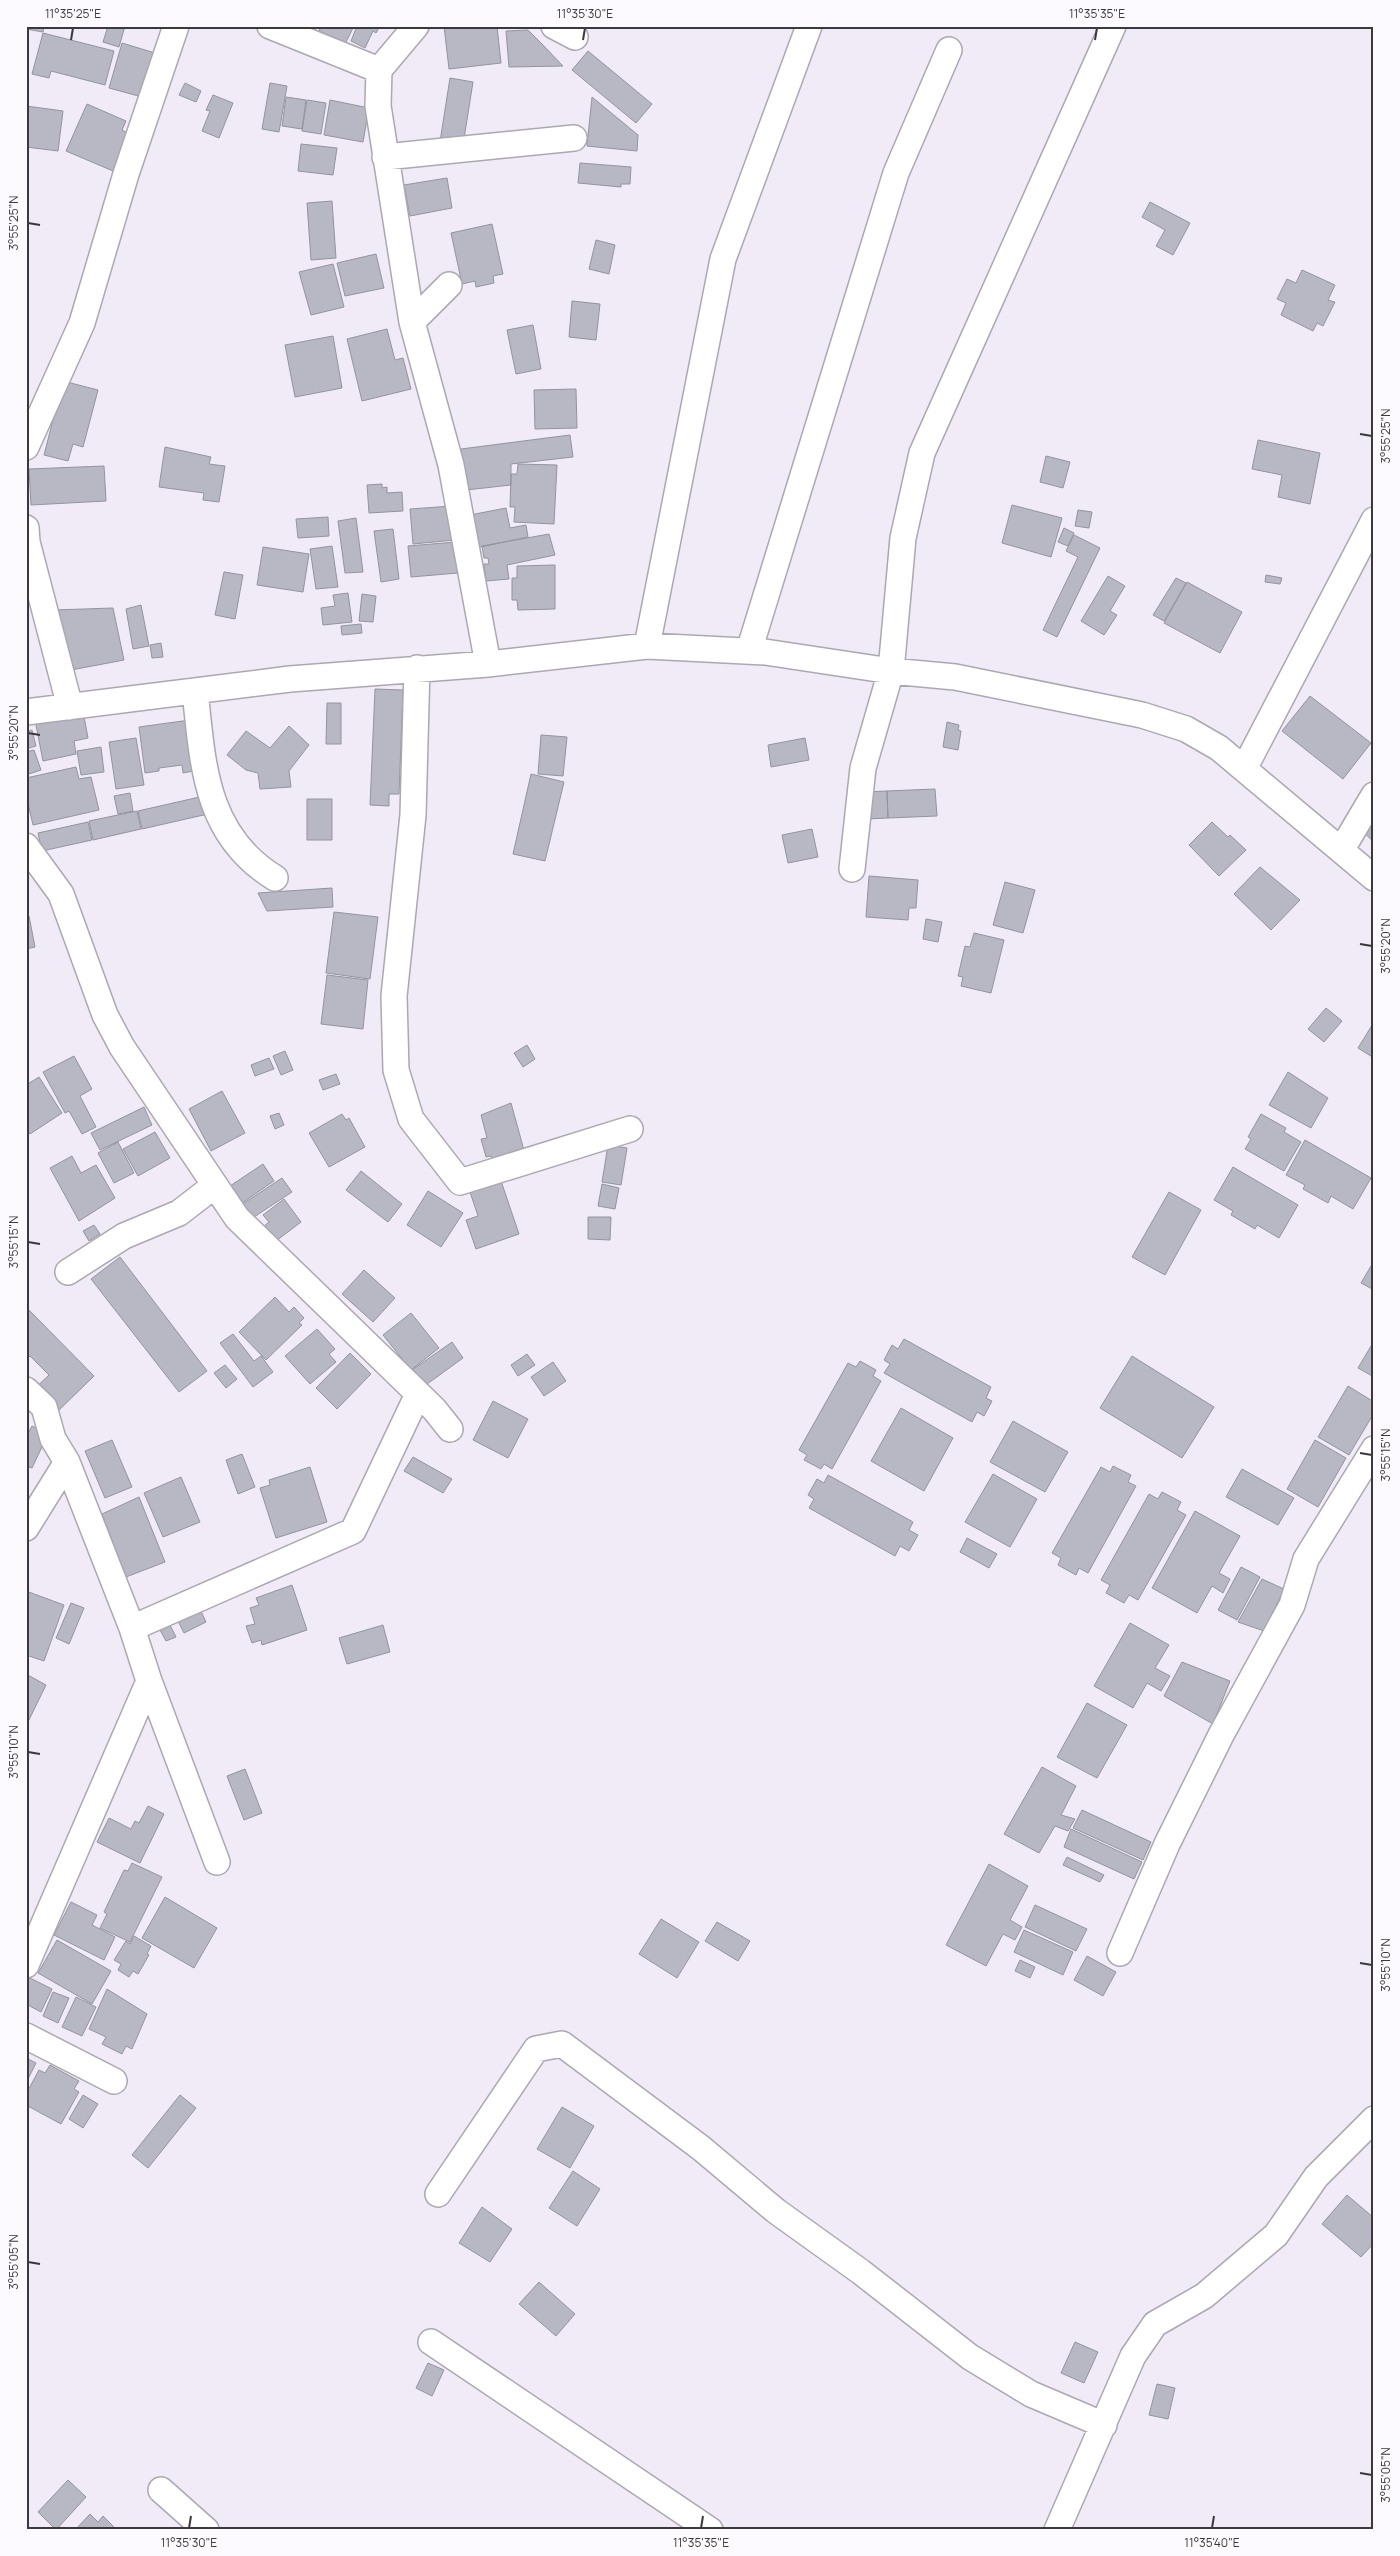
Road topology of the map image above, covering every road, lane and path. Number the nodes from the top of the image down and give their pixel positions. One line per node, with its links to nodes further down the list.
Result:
1 (176, 26): 12 (street)
2 (270, 26): 7 (street)
3 (416, 26): 7 (street)
4 (809, 26): 15 (street)
5 (1113, 26): 19 (street)
6 (949, 50): 16 (street)
7 (379, 70): 9 (street)
8 (574, 138): 9 (street)
9 (385, 157): 11 (street)
10 (449, 285): 11 (street)
11 (412, 322): 17 (street)
12 (26, 448)
13 (1374, 520): 23 (street)
14 (26, 528): 21 (street)
15 (647, 646): 16 (street); 17 (street)
16 (749, 651): 19 (street)
17 (488, 664): 18 (street)
18 (417, 668): 20 (street); 30 (street)
19 (891, 671): 23 (street); 27 (street)
20 (195, 691): 21 (street); 28 (street)
21 (70, 707): 22 (street)
22 (26, 712)
23 (1244, 769): 26 (street)
24 (1374, 795): 26 (street)
25 (26, 846): 31 (street)
26 (1342, 850): 29 (street)
27 (852, 869)
28 (275, 878)
29 (1374, 878)
30 (630, 1130)
31 (214, 1186): 32 (street); 34 (street)
32 (68, 1272)
33 (26, 1390): 37 (street)
34 (418, 1394): 35 (street); 39 (street)
35 (450, 1429)
36 (1374, 1449): 42 (street)
37 (67, 1462): 38 (street); 39 (street)
38 (26, 1528)
39 (132, 1628): 40 (street)
40 (149, 1681): 41 (street); 43 (street)
41 (217, 1862)
42 (1120, 1953)
43 (26, 1965)
44 (26, 2036): 45 (street)
45 (114, 2081)
46 (1374, 2118): 49 (street)
47 (438, 2194): 49 (street)
48 (431, 2342): 52 (street)
49 (1104, 2425): 53 (street)
50 (161, 2490): 51 (street)
51 (206, 2530)
52 (710, 2530)
53 (1057, 2530)

